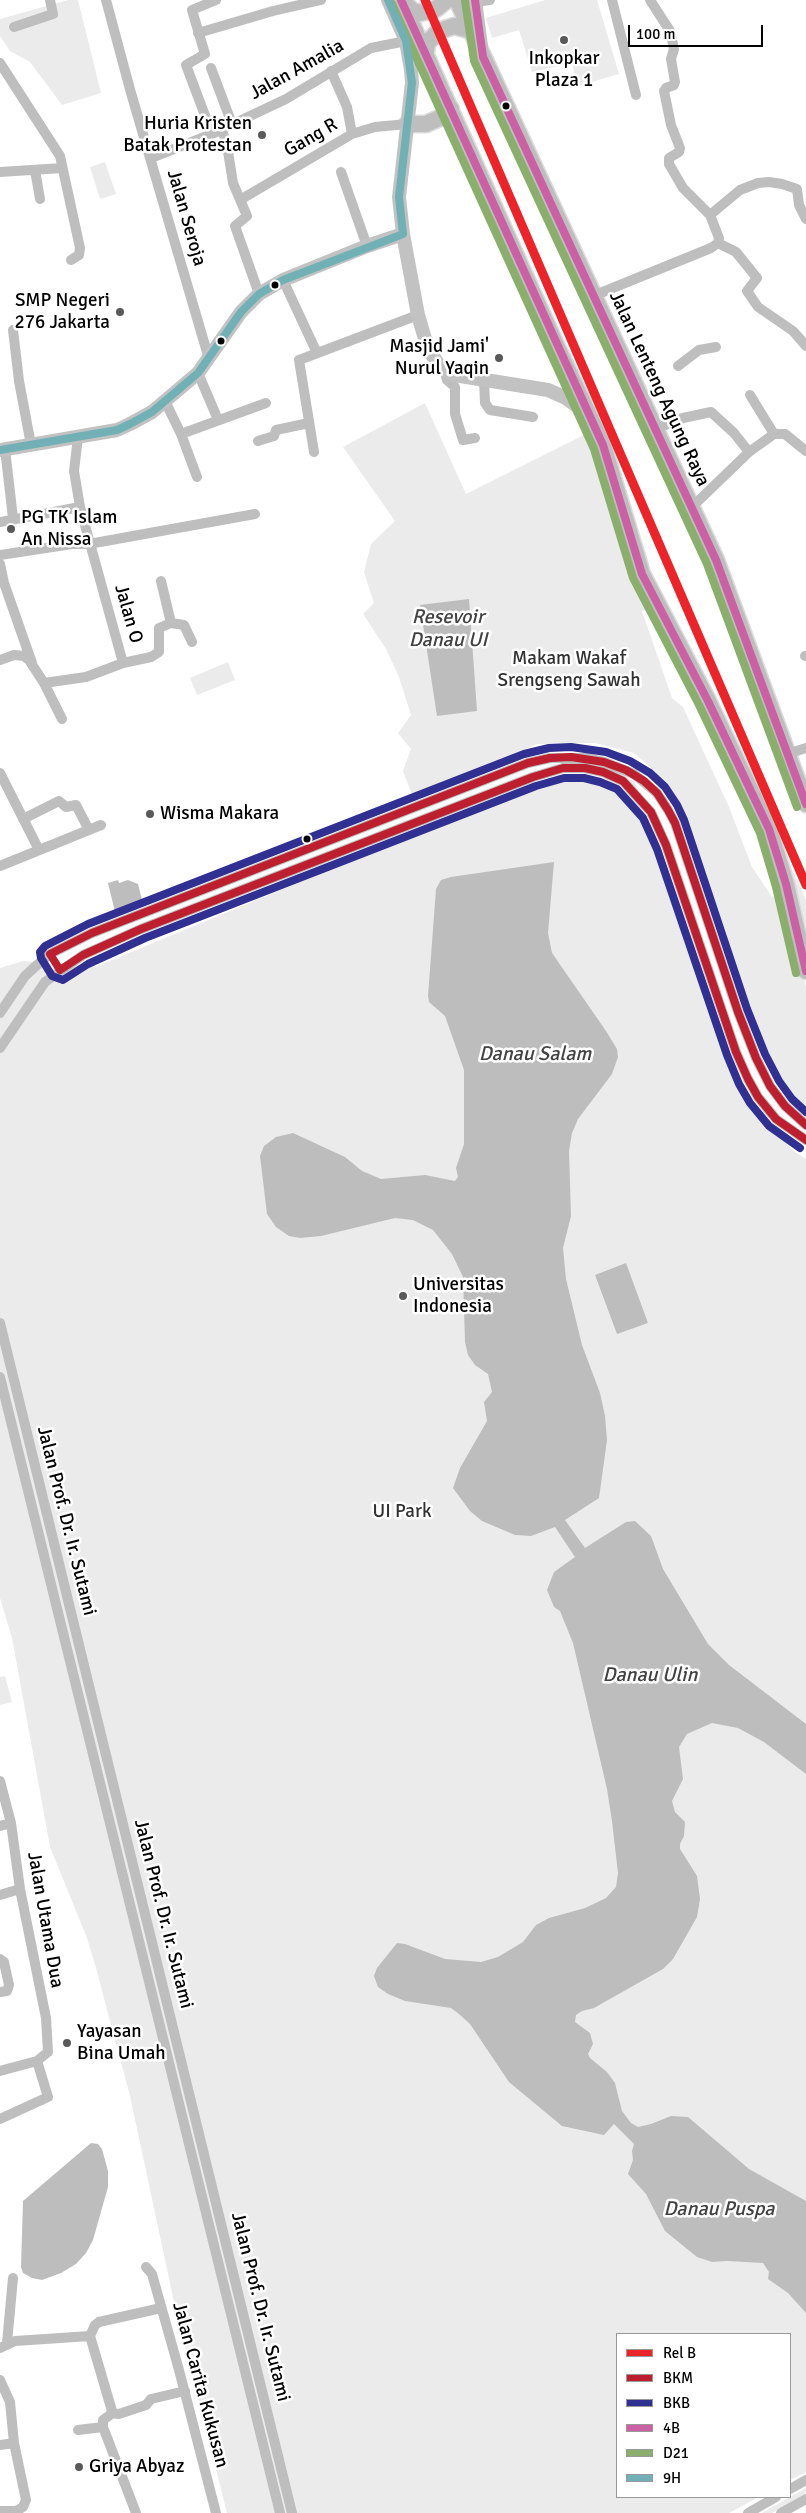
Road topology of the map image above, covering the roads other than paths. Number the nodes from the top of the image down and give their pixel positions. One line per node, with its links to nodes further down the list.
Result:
1 (50, 0): 14 (street)
2 (106, 0): 30 (street, Jalan Seroja)
3 (216, 0): 16 (street)
4 (321, 0): 13 (street)
5 (388, 0): 17 (main road)
6 (402, 0): 7 (main road); 18 (main road)
7 (447, 0)
8 (457, 0): 15 (main road, Jalan Lenteng Agung Raya)
9 (490, 0): 12 (street)
10 (612, 0): 23 (street)
11 (650, 0): 37 (street)
12 (475, 1): 19 (main road)
13 (308, 2): 16 (street)
14 (14, 27)
15 (469, 30): 18 (main road); 19 (main road, Jalan Lenteng Agung Raya)
16 (198, 33): 28 (street)
17 (406, 41): 22 (street, Jalan Amalia); 26 (main road)
18 (426, 52): 24 (main road)
19 (482, 57): 45 (main road, Jalan Lenteng Agung Raya)
20 (0, 63): 31 (street)
21 (211, 68): 25 (street)
22 (331, 70): 25 (street, Jalan Amalia); 29 (street)
23 (636, 95)
24 (451, 110): 26 (main road); 60 (main road)
25 (232, 124): 27 (street, Jalan Amalia)
26 (407, 124): 29 (street, Gang R); 39 (main road)
27 (222, 130): 28 (street, Jalan Amalia); 36 (street)
28 (212, 134): 30 (street, Jalan Amalia)
29 (352, 134): 36 (street, Gang R)
30 (151, 158): 51 (street, Jalan Seroja)
31 (62, 168): 32 (street); 42 (street)
32 (35, 170): 33 (street); 35 (street)
33 (0, 172)
34 (341, 172): 41 (street)
35 (40, 199)
36 (240, 200): 44 (street)
37 (710, 215): 38 (street); 40 (street)
38 (806, 219)
39 (403, 234): 41 (main road); 46 (main road)
40 (718, 243): 45 (street); 48 (street)
41 (367, 246): 43 (main road)
42 (71, 260)
43 (283, 280): 44 (main road); 50 (street)
44 (259, 294): 51 (main road)
45 (593, 296): 63 (main road, Jalan Lenteng Agung Raya)
46 (418, 315): 50 (street); 53 (main road)
47 (13, 330): 69 (street)
48 (806, 346)
49 (716, 347): 52 (street)
50 (316, 352): 62 (street)
51 (209, 359): 54 (main road)
52 (678, 366)
53 (444, 370): 55 (main road); 67 (street)
54 (198, 373): 57 (main road); 59 (street)
55 (484, 380): 60 (main road); 61 (street)
56 (750, 395): 65 (street)
57 (166, 400): 64 (street); 66 (main road)
58 (266, 403): 64 (street)
59 (216, 415)
60 (589, 415): 105 (main road)
61 (533, 417)
62 (309, 423): 68 (street); 72 (street)
63 (655, 429): 73 (street); 75 (main road, Jalan Lenteng Agung Raya)
64 (181, 434): 74 (street)
65 (774, 434): 71 (street); 73 (street)
66 (78, 437): 69 (main road); 76 (street, Jalan O)
67 (475, 438)
68 (258, 441)
69 (31, 445): 70 (main road)
70 (2, 450): 78 (street)
71 (806, 451)
72 (314, 452)
73 (749, 452): 75 (street)
74 (197, 477)
75 (692, 507): 93 (main road, Jalan Lenteng Agung Raya)
76 (80, 508): 78 (street); 80 (street, Jalan O)
77 (255, 514): 80 (street)
78 (13, 518): 79 (street)
79 (0, 522)
80 (89, 544): 81 (street); 89 (street, Jalan O)
81 (0, 555)
82 (0, 564): 84 (street)
83 (162, 581): 85 (street)
84 (2, 584): 88 (street)
85 (171, 623): 86 (street); 89 (street)
86 (192, 642)
87 (0, 660): 88 (street)
88 (32, 663): 90 (street)
89 (123, 663): 90 (street, Jalan O)
90 (44, 683): 91 (street)
91 (62, 719)
92 (806, 748): 93 (street)
93 (787, 754): 96 (main road, Jalan Lenteng Agung Raya)
94 (0, 773): 98 (street)
95 (443, 796): 97 (street); 103 (street); 108 (street)
96 (806, 804)
97 (448, 810): 104 (street); 109 (street)
98 (23, 819): 100 (street); 101 (street)
99 (101, 825): 100 (street)
100 (89, 830): 101 (street)
101 (39, 850): 102 (street)
102 (0, 866)
103 (50, 954): 104 (street); 106 (street)
104 (60, 970): 107 (street)
105 (806, 972)
106 (0, 1013)
107 (0, 1048)
108 (762, 1071): 109 (street); 110 (street)
109 (748, 1079): 111 (street)
110 (806, 1125)
111 (806, 1140)
112 (0, 1323): 144 (street, Jalan Prof. Dr. Ir. Sutami)
113 (0, 1377): 143 (street, Jalan Prof. Dr. Ir. Sutami)
114 (0, 1781): 115 (street, Jalan Utama Dua)
115 (11, 1823): 116 (street); 117 (street, Jalan Utama Dua)
116 (0, 1826)
117 (20, 1889): 118 (street); 121 (street, Jalan Utama Dua)
118 (0, 1895)
119 (0, 1960): 120 (street)
120 (0, 1992)
121 (37, 2061): 122 (street); 123 (street)
122 (0, 2071)
123 (0, 2119)
124 (146, 2267): 126 (street, Jalan Carita Kukusan)
125 (13, 2278): 128 (street)
126 (162, 2308): 127 (street); 130 (street, Jalan Carita Kukusan)
127 (90, 2336): 128 (street); 131 (street)
128 (3, 2346)
129 (0, 2380): 134 (street)
130 (185, 2392): 131 (street); 142 (street, Jalan Carita Kukusan)
131 (112, 2413): 132 (street)
132 (103, 2427): 133 (street); 140 (street)
133 (78, 2430)
134 (14, 2443): 135 (street); 141 (street)
135 (0, 2445)
136 (806, 2480): 137 (street)
137 (791, 2488)
138 (774, 2498): 145 (street)
139 (806, 2499): 146 (street)
140 (132, 2511)
141 (7, 2512)
142 (216, 2513)
143 (280, 2513)
144 (292, 2513)
145 (748, 2513)
146 (781, 2513)

